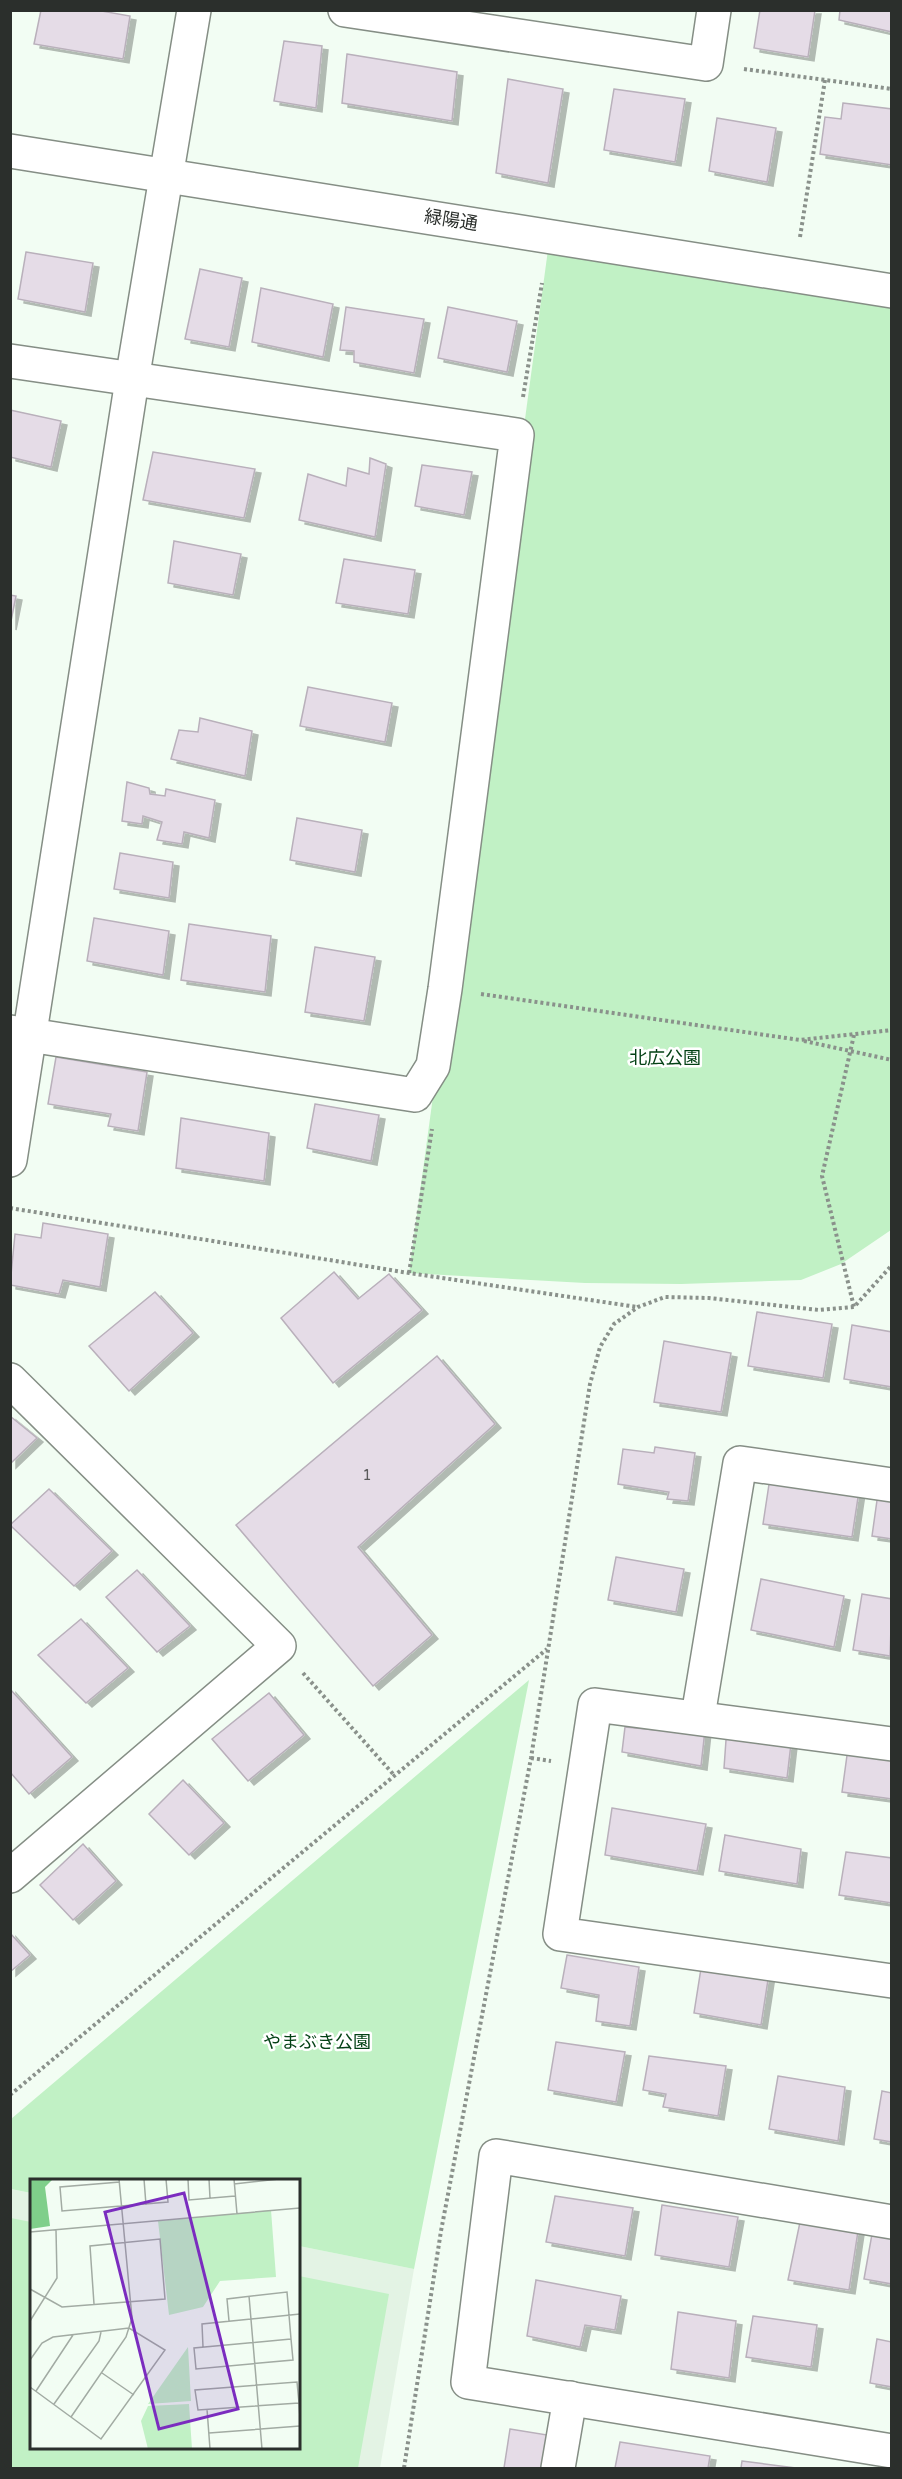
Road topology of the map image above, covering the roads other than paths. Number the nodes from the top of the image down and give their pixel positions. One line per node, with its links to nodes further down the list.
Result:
1 (194, 10): 6 (street)
2 (345, 10): 4 (street)
3 (714, 10): 4 (street)
4 (462, 19)
5 (10, 151): 6 (street, 緑陽通)
6 (168, 177): 7 (street, 緑陽通); 9 (street)
7 (891, 291)
8 (10, 362): 9 (street)
9 (132, 380): 10 (street); 10 (street)
10 (21, 1034): 11 (street)
11 (10, 1160)
12 (10, 1380): 16 (street)
13 (891, 1485): 14 (street)
14 (698, 1716): 15 (street); 17 (street)
15 (891, 1743)
16 (10, 1876)
17 (891, 1982)
18 (891, 2222): 19 (street)
19 (570, 2398): 20 (street); 21 (street)
20 (891, 2451)
21 (558, 2469)

